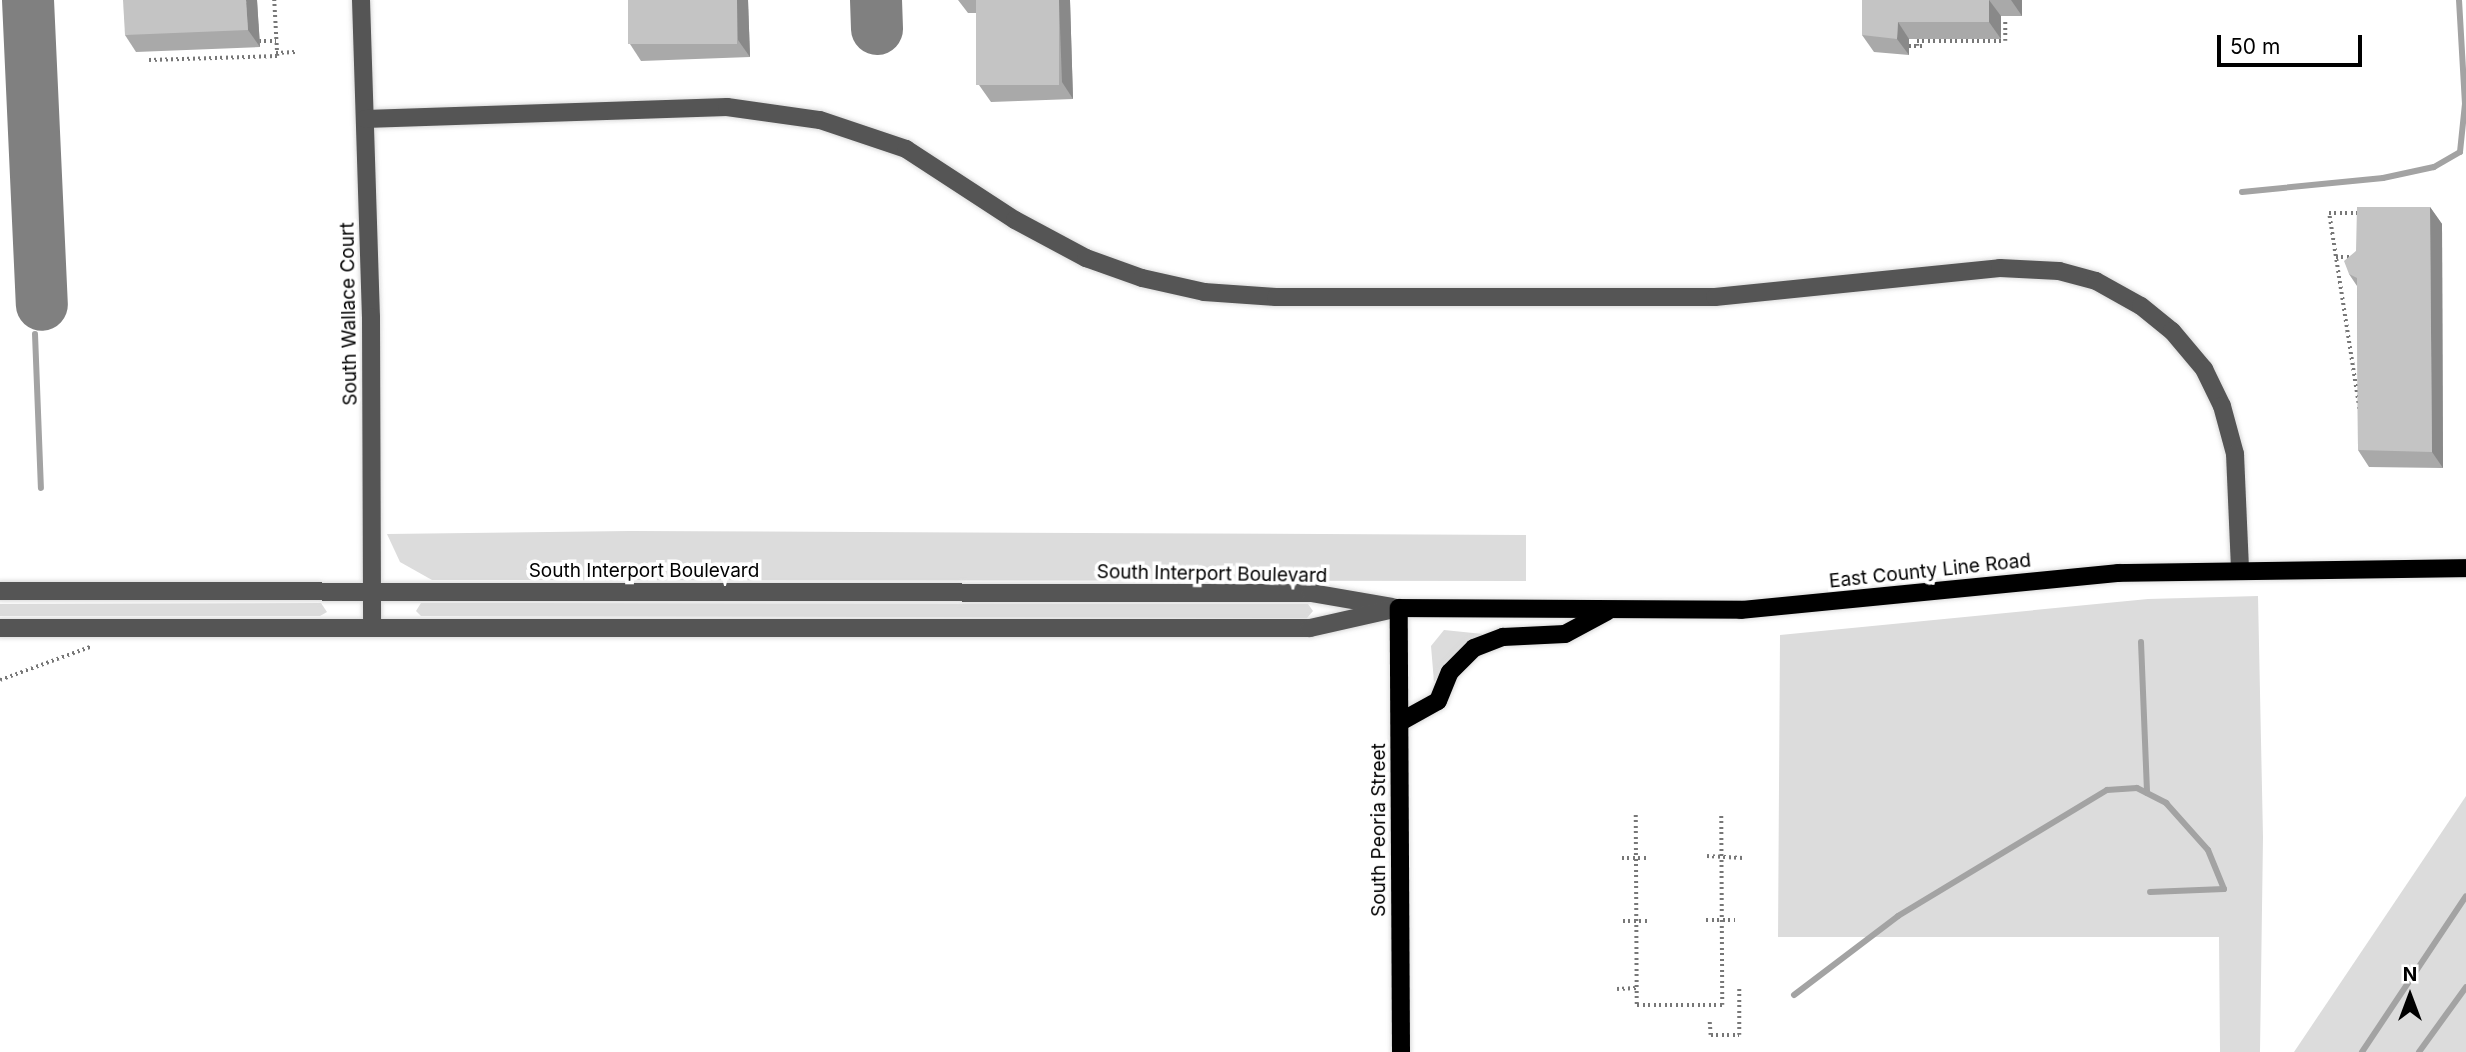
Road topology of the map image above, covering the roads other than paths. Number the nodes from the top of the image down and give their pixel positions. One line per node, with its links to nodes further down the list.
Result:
1 (361, 0): 2 (street, South Wallace Court)
2 (365, 120): 3 (street); 6 (street, South Wallace Court)
3 (2240, 568): 4 (main road, East County Line Road); 8 (main road, East County Line Road)
4 (2466, 568)
5 (0, 591): 6 (street, South Interport Boulevard)
6 (372, 592): 7 (street, South Interport Boulevard); 10 (street, South Wallace Court)
7 (1399, 608): 8 (main road, East County Line Road); 10 (street); 11 (main road, South Peoria Street)
8 (1609, 610): 11 (main road)
9 (0, 628): 10 (street)
10 (372, 628)
11 (1400, 722): 12 (main road, South Peoria Street)
12 (1401, 1052)

